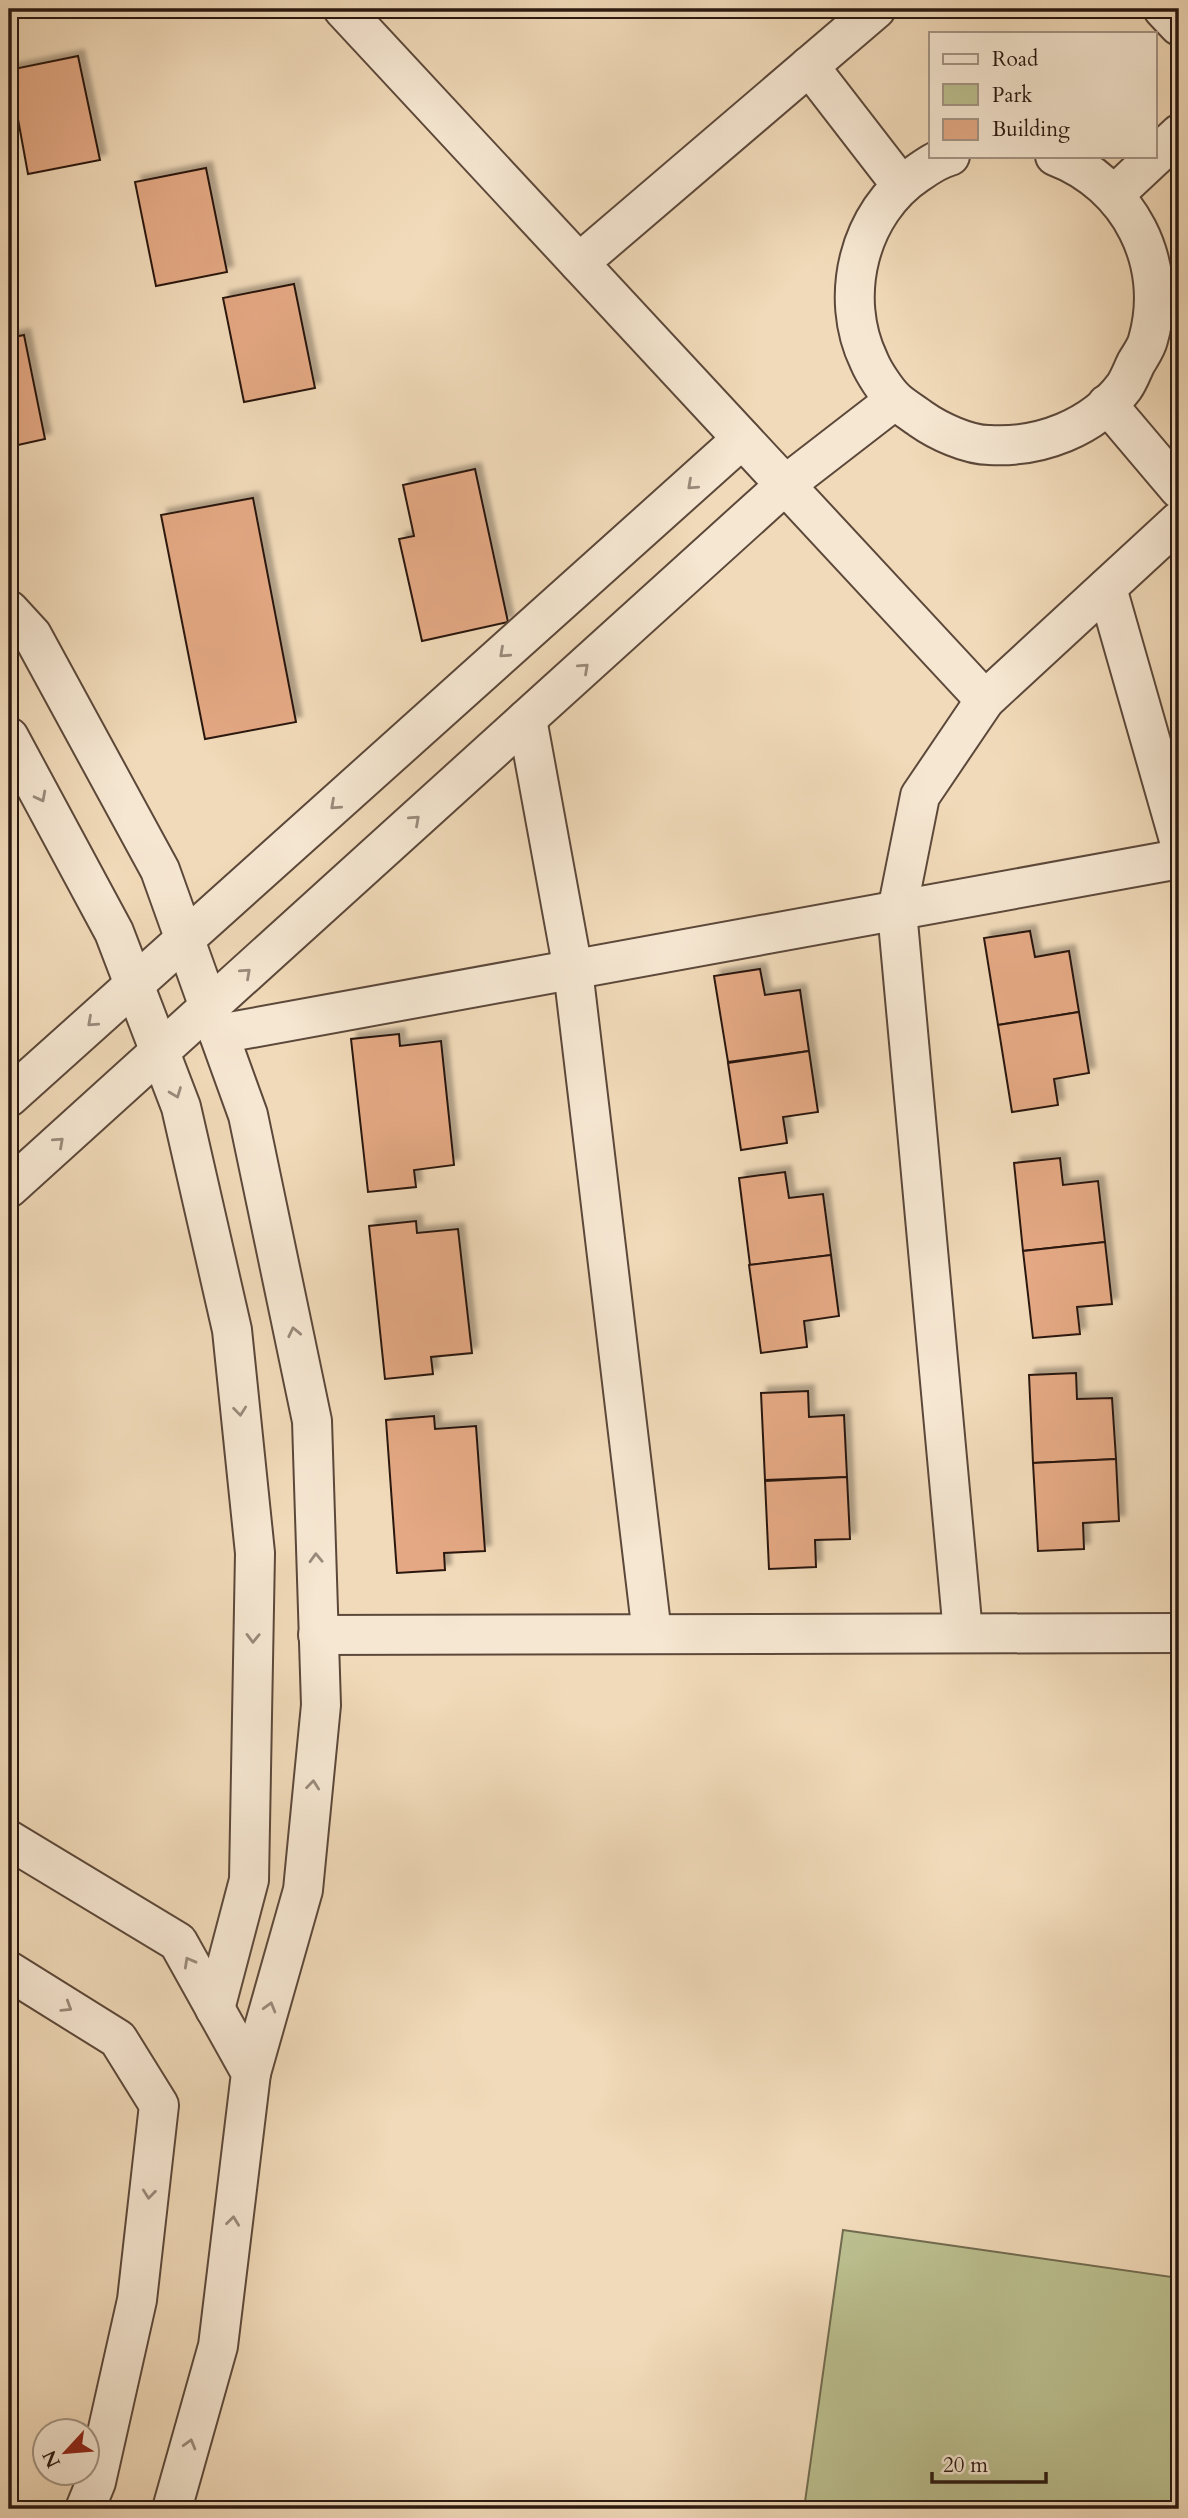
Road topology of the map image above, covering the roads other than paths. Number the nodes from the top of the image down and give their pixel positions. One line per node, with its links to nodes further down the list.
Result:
1 (343, 9): 13 (street)
2 (876, 9): 5 (street)
3 (1163, 9): 4 (street)
4 (1179, 26)
5 (809, 66): 11 (street); 13 (street)
6 (1179, 134): 7 (street)
7 (1156, 156)
8 (943, 158): 11 (street)
9 (1060, 158): 12 (street)
10 (1153, 158): 12 (street)
11 (901, 185): 14 (street)
12 (1115, 194): 15 (street)
13 (579, 264): 16 (street)
14 (895, 400): 15 (street); 17 (street)
15 (1107, 404): 18 (street)
16 (742, 439): 17 (street); 28 (street, one-way to 28)
17 (785, 485): 22 (street); 23 (street, one-way to 17)
18 (1179, 489)
19 (1179, 521): 20 (street)
20 (1107, 588): 22 (street); 25 (street)
21 (9, 610): 28 (street)
22 (985, 700): 27 (street)
23 (527, 719): 29 (street); 31 (street, one-way to 23)
24 (9, 737): 30 (street, one-way to 30)
25 (1179, 840)
26 (1179, 859): 27 (street)
27 (897, 911): 29 (street); 35 (street)
28 (185, 939): 30 (street); 31 (street)
29 (573, 970): 31 (street); 38 (street)
30 (134, 984): 32 (street); 33 (street, one-way to 33)
31 (214, 1021): 32 (street); 37 (street, one-way to 31)
32 (160, 1051): 34 (street, one-way to 32); 41 (street, one-way to 41)
33 (9, 1097)
34 (9, 1188)
35 (963, 1633): 36 (street); 38 (street)
36 (1179, 1633)
37 (318, 1634): 38 (street); 42 (street, one-way to 37)
38 (652, 1634)
39 (9, 1840): 41 (street, one-way to 39)
40 (9, 1971): 43 (street, one-way to 43)
41 (215, 2010): 42 (street)
42 (251, 2073): 44 (street, one-way to 42)
43 (85, 2509)
44 (172, 2509)

